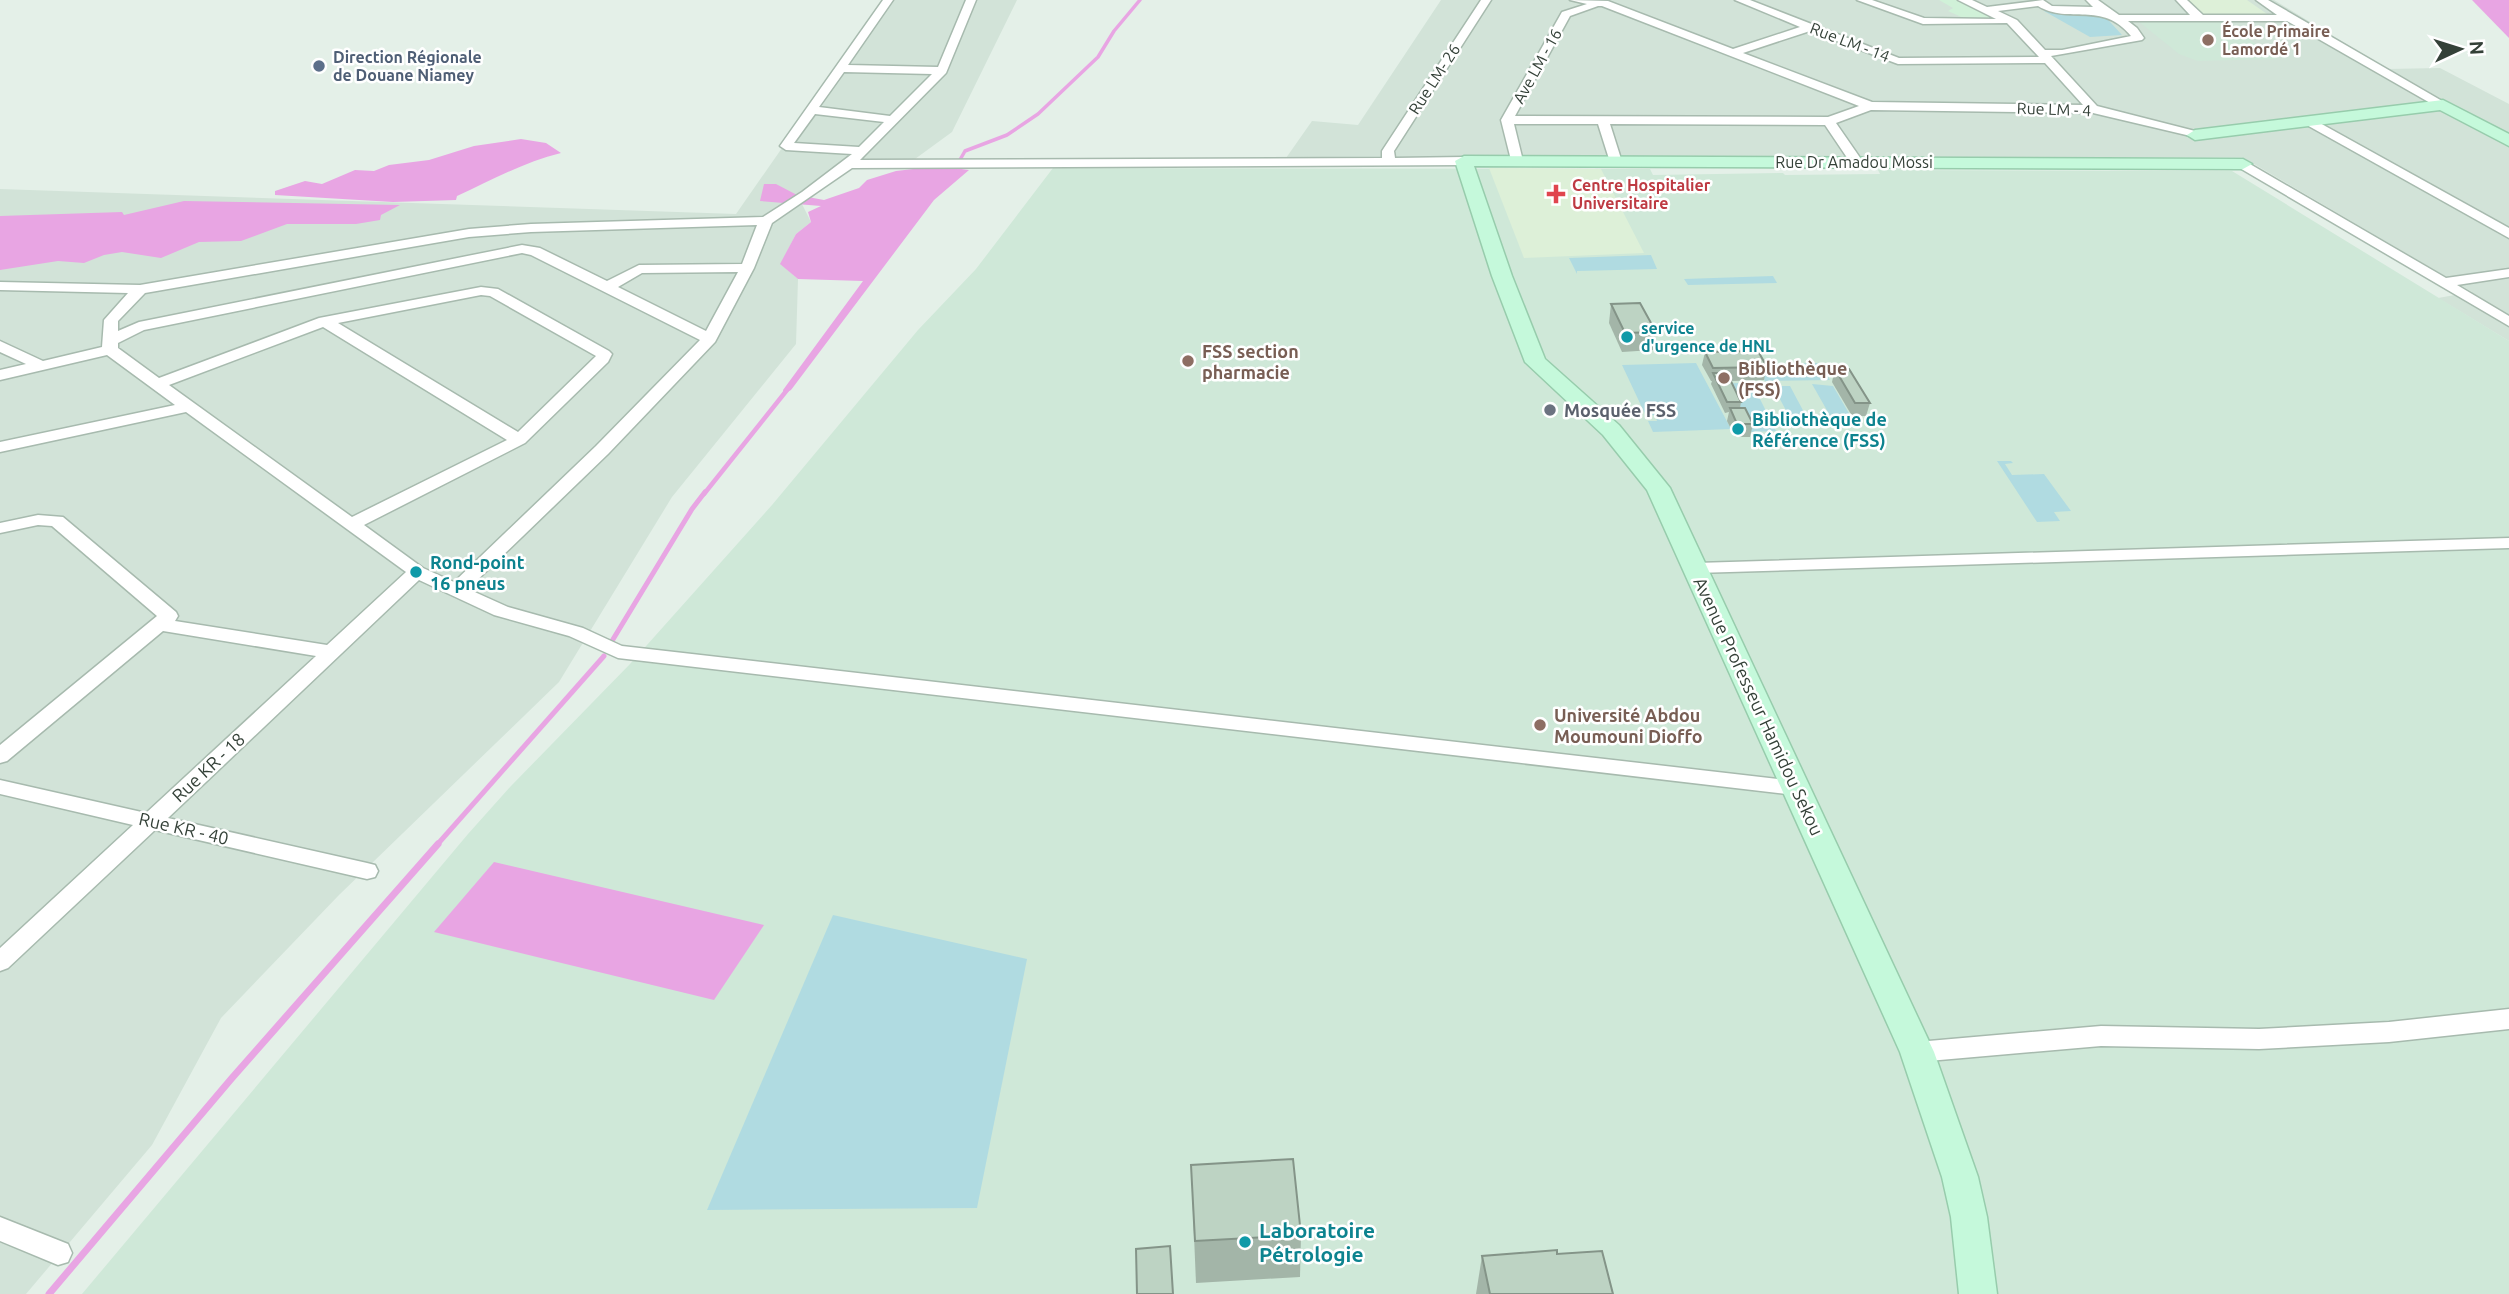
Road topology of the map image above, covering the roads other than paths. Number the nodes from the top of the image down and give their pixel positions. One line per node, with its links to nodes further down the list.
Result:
1 (888, 0): 22 (street)
2 (971, 0): 23 (street)
3 (1486, 0): 36 (street, Rue LM- 26)
4 (1575, 0): 12 (street, Rue LM - 4)
5 (1740, 0): 19 (street, Rue LM - 14)
6 (1862, 0): 18 (street)
7 (1963, 0): 13 (street)
8 (2091, 0): 14 (street)
9 (2181, 0): 17 (street)
10 (2261, 0): 16 (street)
11 (2036, 1): 13 (street); 14 (street)
12 (1604, 2): 20 (street, Rue LM - 4); 29 (street, Ave LM - 16)
13 (1984, 10): 18 (street)
14 (2104, 10): 15 (street)
15 (2115, 18): 17 (street); 21 (street, Rue LM - 14)
16 (2288, 18): 17 (street); 24 (street)
17 (2202, 19)
18 (2013, 22): 21 (street)
19 (1811, 27): 20 (street); 21 (street, Rue LM - 14)
20 (1731, 52): 25 (street, Rue LM - 4)
21 (2045, 57): 26 (street)
22 (842, 68): 23 (street); 27 (street)
23 (942, 71): 28 (street)
24 (2443, 105): 32 (street, Rue LM - 4); 34 (street)
25 (1870, 106): 26 (street, Rue LM - 4); 31 (street)
26 (2093, 109): 33 (street, Rue LM - 4)
27 (813, 110): 28 (street); 35 (street)
28 (893, 120): 35 (street)
29 (1507, 120): 30 (street); 38 (street, Ave LM - 16)
30 (1603, 121): 31 (street); 39 (street)
31 (1829, 121): 40 (street)
32 (2308, 121): 33 (street, Rue LM - 4); 44 (street)
33 (2195, 135): 42 (street)
34 (2509, 141)
35 (862, 151): 41 (street)
36 (1390, 160): 37 (street); 41 (street)
37 (1464, 161): 38 (street, Rue Dr Amadou Mossi); 65 (street, Avenue Professeur Hamidou Sekou)
38 (1517, 161): 39 (street, Rue Dr Amadou Mossi)
39 (1616, 162): 40 (street, Rue Dr Amadou Mossi)
40 (1857, 162): 42 (street, Rue Dr Amadou Mossi)
41 (849, 164): 43 (street)
42 (2243, 164): 47 (street)
43 (766, 221): 45 (street); 50 (street)
44 (2509, 234)
45 (747, 268): 49 (street); 53 (street)
46 (2509, 273): 47 (street)
47 (2444, 283): 52 (street)
48 (0, 286): 50 (street)
49 (607, 287): 53 (street); 55 (street)
50 (139, 289): 55 (street)
51 (324, 321): 58 (street); 60 (street); 60 (street)
52 (2509, 322)
53 (710, 339): 67 (street)
54 (0, 346): 56 (street)
55 (110, 346): 56 (street); 58 (street)
56 (44, 367): 57 (street)
57 (0, 375)
58 (157, 384): 59 (street)
59 (187, 407): 61 (street); 62 (street)
60 (519, 440): 62 (street)
61 (0, 447)
62 (352, 524): 66 (street)
63 (0, 528): 68 (street)
64 (2509, 543): 65 (street)
65 (1696, 568): 72 (street, Avenue Professeur Hamidou Sekou)
66 (417, 572): 67 (street); 69 (street, Rue KR - 18)
67 (457, 589): 72 (street)
68 (159, 624): 69 (street); 70 (street)
69 (332, 652): 73 (street, Rue KR - 18)
70 (0, 756)
71 (0, 786): 73 (street, Rue KR - 40)
72 (1796, 788): 77 (street, Avenue Professeur Hamidou Sekou)
73 (152, 820): 74 (street, Rue KR - 40); 75 (street, Rue KR - 18)
74 (368, 871)
75 (0, 962)
76 (2509, 1019): 77 (street)
77 (1917, 1052): 80 (street, Avenue Professeur Hamidou Sekou)
78 (0, 1229): 79 (street)
79 (58, 1253)
80 (1978, 1294)

